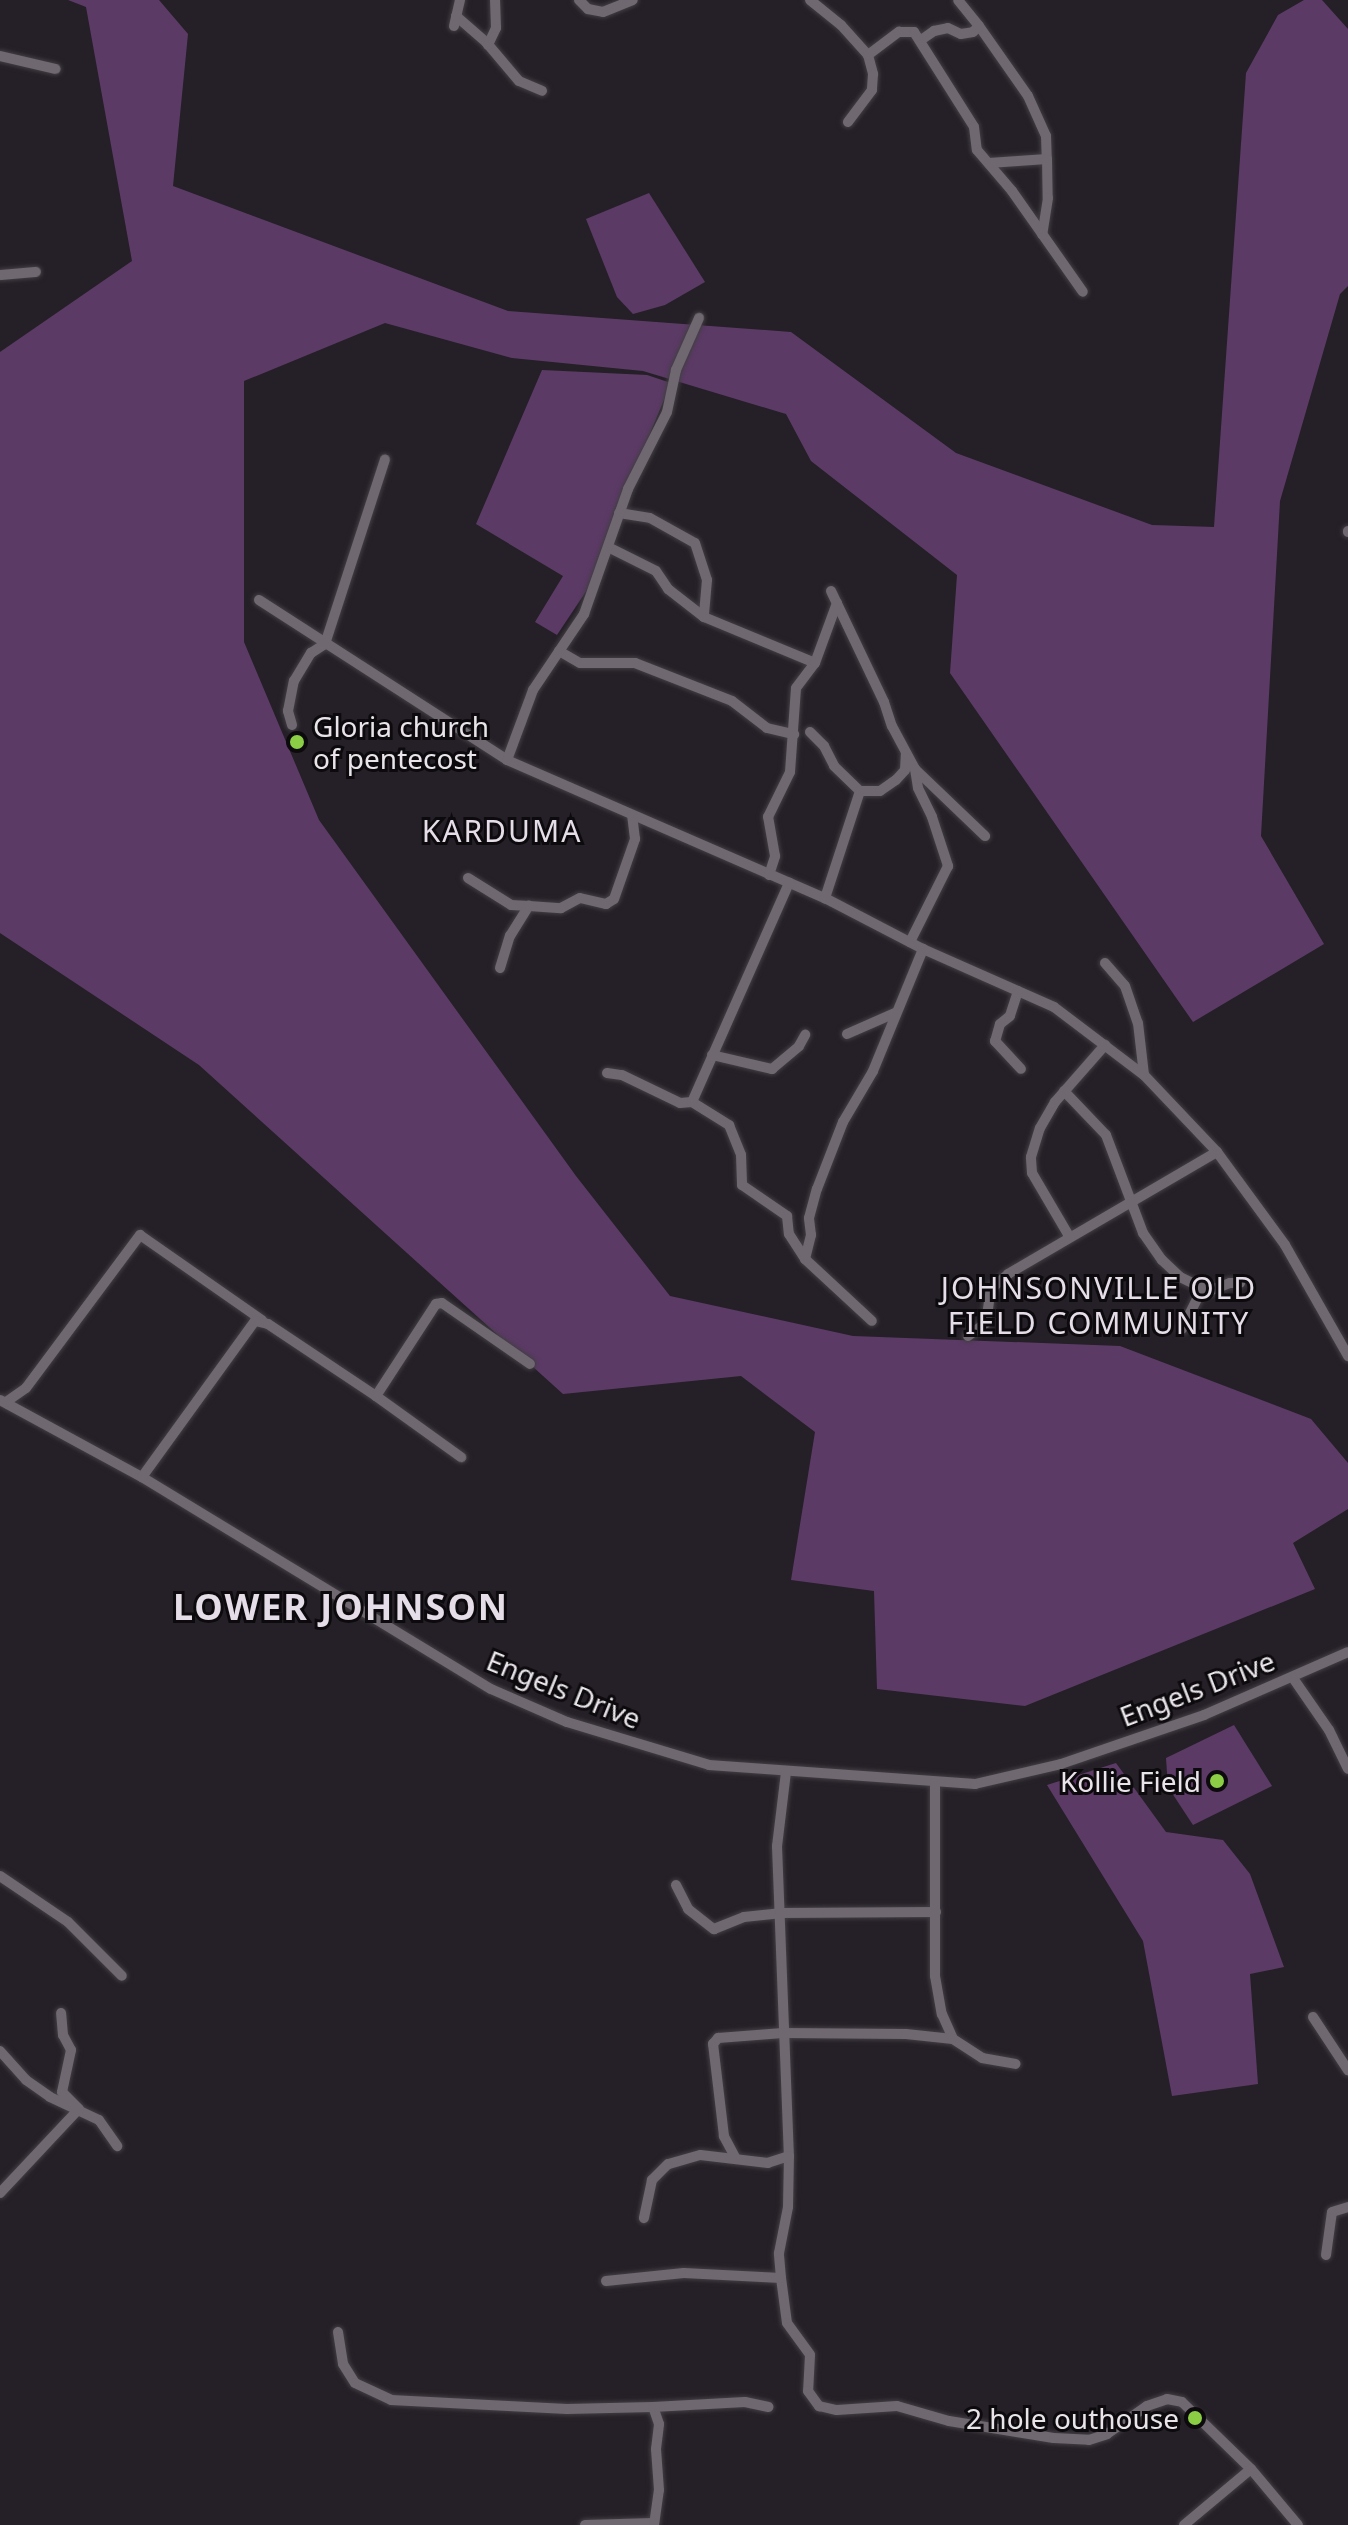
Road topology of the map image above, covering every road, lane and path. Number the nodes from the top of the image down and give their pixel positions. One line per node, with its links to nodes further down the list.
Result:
1 (460, 0): 9 (street)
2 (495, 0): 9 (street)
3 (579, 0): 4 (street)
4 (633, 0)
5 (810, 0): 10 (street)
6 (958, 0): 7 (street)
7 (979, 26): 8 (street); 15 (street)
8 (921, 40): 10 (street); 16 (street)
9 (488, 45): 13 (street)
10 (868, 55): 14 (street)
11 (0, 56): 12 (street)
12 (56, 69)
13 (542, 91)
14 (848, 122)
15 (1047, 159): 16 (street); 17 (street)
16 (989, 163): 17 (street)
17 (1042, 235): 20 (street)
18 (36, 272): 19 (street)
19 (0, 275)
20 (1083, 292)
21 (699, 318): 23 (street)
22 (385, 459): 29 (street)
23 (619, 513): 24 (street); 28 (street)
24 (610, 548): 28 (street); 30 (street)
25 (831, 591): 27 (street)
26 (259, 600): 29 (street)
27 (837, 603): 31 (street); 35 (street)
28 (704, 617): 31 (street)
29 (325, 644): 32 (street); 36 (street)
30 (559, 651): 34 (street); 36 (street)
31 (815, 663): 34 (street)
32 (292, 725)
33 (810, 732): 38 (street)
34 (794, 734): 41 (street)
35 (906, 753): 37 (street); 38 (street)
36 (507, 760): 39 (street)
37 (915, 769): 40 (street); 46 (street)
38 (860, 791): 44 (street)
39 (632, 815): 41 (street); 45 (street)
40 (985, 836)
41 (769, 875): 43 (street)
42 (468, 878): 45 (street)
43 (789, 883): 44 (street); 55 (street)
44 (825, 898): 46 (street)
45 (529, 906): 49 (street)
46 (910, 942): 47 (street)
47 (923, 949): 50 (street); 51 (street)
48 (1105, 963): 58 (street)
49 (500, 968)
50 (1018, 991): 54 (street); 56 (street)
51 (895, 1013): 52 (street); 64 (street)
52 (847, 1034)
53 (805, 1035): 55 (street)
54 (1105, 1045): 58 (street); 59 (street)
55 (712, 1055): 60 (street)
56 (1021, 1069)
57 (607, 1073): 60 (street)
58 (1144, 1075): 61 (street)
59 (1064, 1091): 62 (street); 63 (street)
60 (692, 1102): 64 (street)
61 (1217, 1152): 62 (street); 71 (street)
62 (1131, 1202): 63 (street); 66 (street)
63 (1069, 1236): 70 (street)
64 (805, 1259): 68 (street)
65 (1240, 1283): 66 (street)
66 (1202, 1289): 69 (street)
67 (262, 1320): 73 (street); 74 (street); 76 (street)
68 (872, 1321)
69 (1182, 1329)
70 (968, 1336)
71 (1348, 1356)
72 (530, 1364): 73 (street)
73 (376, 1396): 75 (street)
74 (3, 1401): 76 (street, Engels Drive)
75 (461, 1457)
76 (142, 1477): 80 (street, Engels Drive)
77 (1348, 1652): 78 (street, Engels Drive)
78 (1293, 1678): 79 (street); 81 (street, Engels Drive)
79 (1348, 1769)
80 (786, 1772): 81 (street, Engels Drive); 85 (street)
81 (935, 1783): 84 (street)
82 (0, 1876): 86 (street)
83 (676, 1885): 85 (street)
84 (936, 1912): 85 (street); 90 (street)
85 (780, 1913): 89 (street)
86 (122, 1976)
87 (61, 2013): 94 (street)
88 (1313, 2017): 93 (street)
89 (783, 2033): 90 (street); 96 (street); 97 (street)
90 (953, 2039): 92 (street)
91 (0, 2051): 94 (street)
92 (1015, 2064)
93 (1348, 2070)
94 (79, 2109): 95 (street); 98 (street)
95 (117, 2146)
96 (789, 2156): 97 (street); 102 (street)
97 (735, 2157): 100 (street)
98 (0, 2193)
99 (1348, 2207): 101 (street)
100 (644, 2218)
101 (1326, 2255)
102 (781, 2278): 103 (street); 107 (street)
103 (606, 2281)
104 (338, 2332): 105 (street)
105 (653, 2407): 106 (street); 108 (street)
106 (768, 2407)
107 (1251, 2469): 110 (street); 111 (street)
108 (654, 2524): 109 (street)
109 (585, 2525)
110 (1184, 2525)
111 (1298, 2525)

